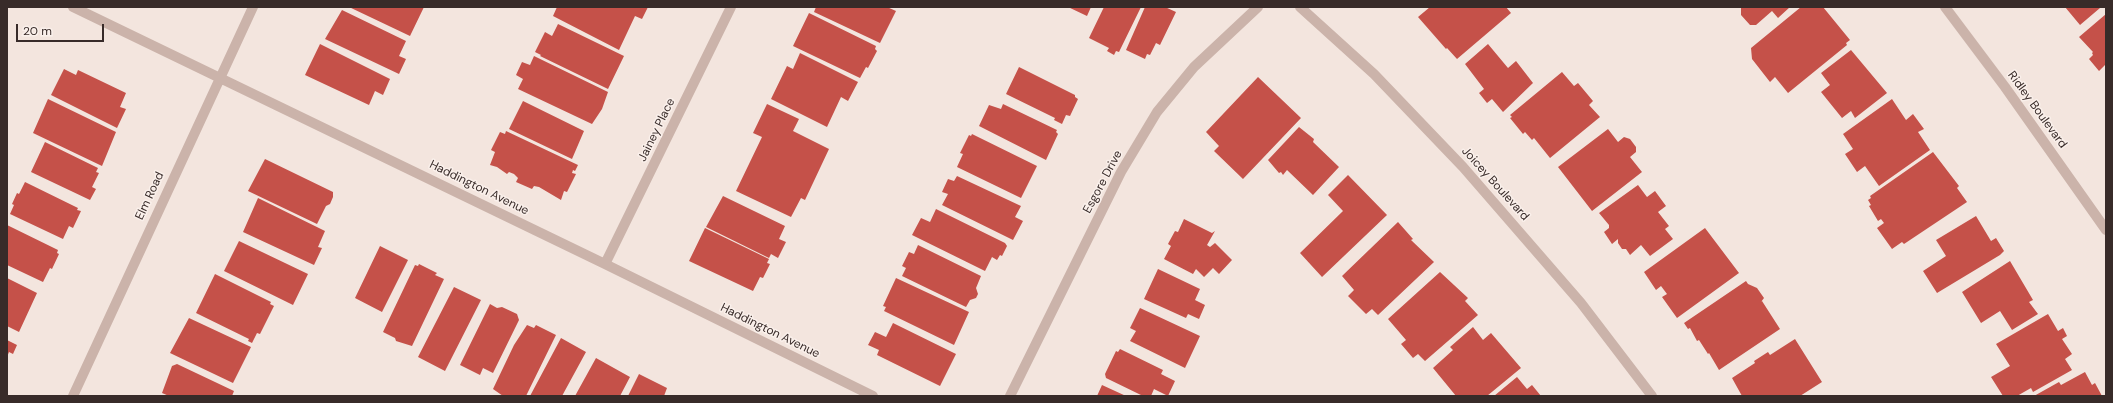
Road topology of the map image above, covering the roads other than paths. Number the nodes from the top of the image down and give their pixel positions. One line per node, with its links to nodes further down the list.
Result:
1 (73, 7): 7 (street, Haddington Avenue)
2 (253, 7): 7 (street, Elm Road)
3 (732, 7): 9 (street, Jainey Place)
4 (1258, 7): 12 (street, Esgore Drive)
5 (1300, 7): 13 (street, Joicey Boulevard)
6 (1945, 7): 8 (street, Ridley Boulevard)
7 (219, 76): 9 (street, Haddington Avenue); 10 (street, Elm Road)
8 (2106, 230)
9 (605, 264): 11 (street, Haddington Avenue)
10 (73, 396)
11 (873, 396)
12 (1010, 396)
13 (1652, 396)

